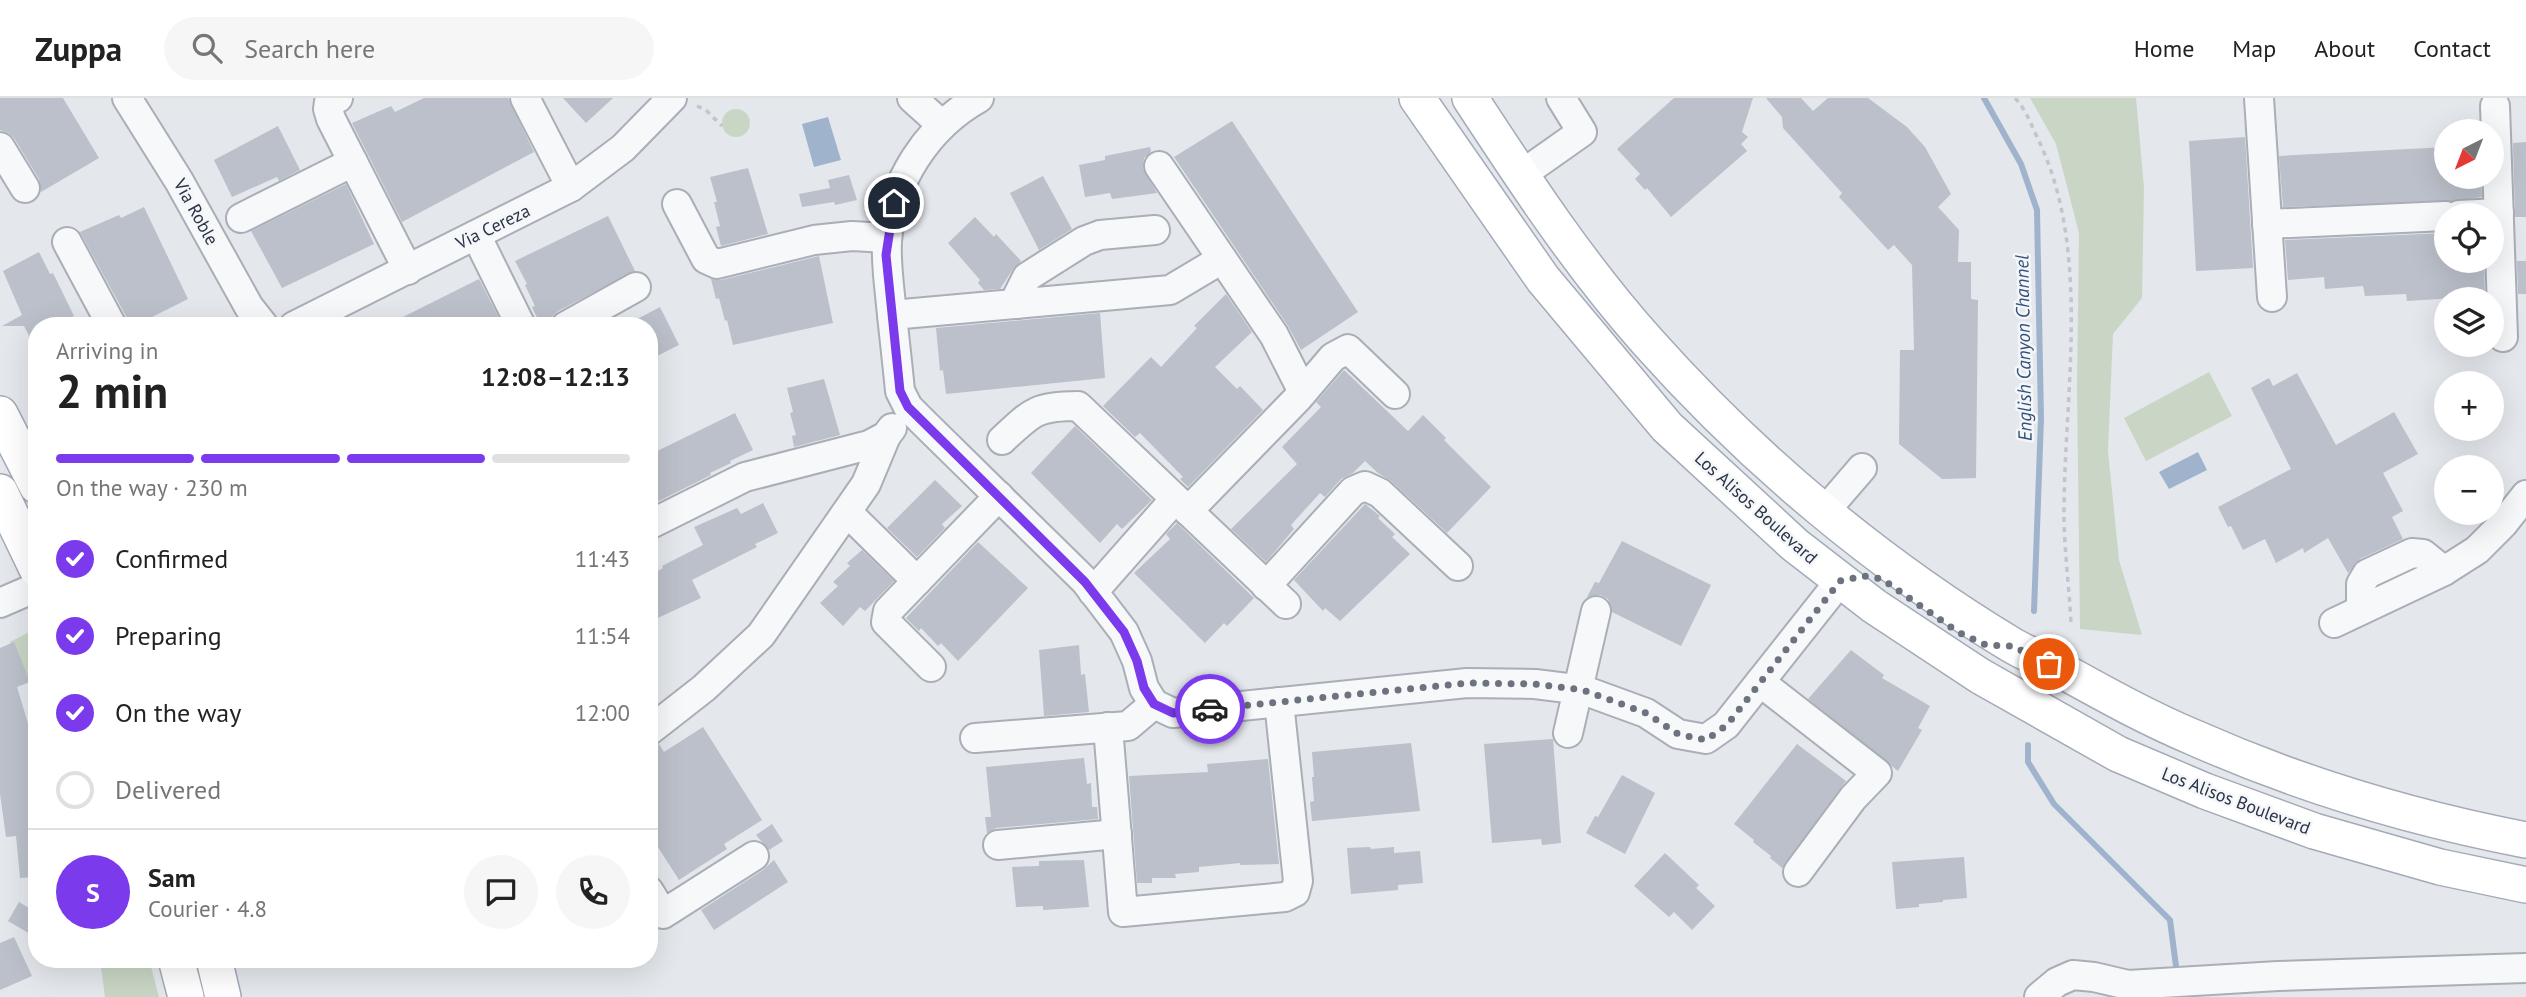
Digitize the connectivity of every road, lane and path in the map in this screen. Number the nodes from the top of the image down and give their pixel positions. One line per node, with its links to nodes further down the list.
1 (127, 98): 37 (street, Via Roble)
2 (338, 98): 16 (street)
3 (524, 98): 19 (street)
4 (912, 98): 13 (street)
5 (979, 98): 13 (street)
6 (1417, 98): 59 (main road, Los Alisos Boulevard)
7 (1470, 98): 18 (main road)
8 (1561, 98): 18 (street)
9 (2015, 98): 64 (path)
10 (2259, 98): 25 (street)
11 (685, 102): 14 (path); 19 (street, Via Cereza)
12 (2495, 106): 21 (street)
13 (943, 125): 28 (street)
14 (722, 126)
15 (0, 147): 20 (street)
16 (353, 162): 24 (street); 31 (street)
17 (1159, 166): 30 (street)
18 (1521, 175): 52 (main road)
19 (572, 187): 27 (street, Via Cereza)
20 (25, 188)
21 (2499, 203)
22 (677, 204): 28 (street)
23 (2434, 217): 25 (street)
24 (241, 218)
25 (2267, 224): 33 (street)
26 (1155, 230): 34 (street)
27 (476, 234): 31 (street, Via Cereza); 39 (street)
28 (887, 238): 35 (street)
29 (67, 242): 36 (street)
30 (1222, 259): 34 (street); 41 (street)
31 (408, 270): 38 (street, Via Cereza)
32 (636, 287): 40 (street)
33 (2272, 297)
34 (1017, 304): 35 (street)
35 (892, 316): 43 (street)
36 (107, 317)
37 (257, 317)
38 (319, 317)
39 (517, 317)
40 (582, 317)
41 (1303, 392): 42 (street); 53 (street)
42 (1395, 394)
43 (908, 407): 45 (street); 51 (street)
44 (0, 414): 47 (main road)
45 (886, 436): 54 (street); 55 (street)
46 (1002, 440): 53 (street)
47 (28, 468)
48 (1862, 468): 52 (street)
49 (0, 492): 56 (main road)
50 (2526, 495): 65 (street)
51 (999, 496): 58 (street); 61 (street)
52 (1815, 503): 59 (main road); 66 (main road)
53 (1182, 505): 57 (street); 61 (street)
54 (848, 513): 58 (street); 72 (street)
55 (658, 520)
56 (28, 550)
57 (1458, 566)
58 (917, 581): 67 (street)
59 (1840, 581): 66 (main road); 68 (street); 81 (main road, Los Alisos Boulevard)
60 (28, 591): 62 (street)
61 (1093, 592): 71 (street)
62 (0, 603)
63 (1596, 611): 69 (street)
64 (2071, 622)
65 (2334, 623)
66 (2012, 646): 77 (main road)
67 (931, 667)
68 (1760, 682): 69 (street); 80 (street)
69 (1578, 690): 70 (street); 74 (street)
70 (1279, 702): 71 (street); 76 (street)
71 (1154, 704): 73 (street)
72 (658, 724)
73 (1108, 727): 75 (street); 76 (street)
74 (1568, 733)
75 (975, 738)
76 (1117, 834): 78 (street)
77 (2526, 840)
78 (998, 845)
79 (754, 856): 82 (street)
80 (1798, 872)
81 (2526, 885)
82 (658, 906)
83 (178, 968): 87 (main road)
84 (216, 968): 88 (main road)
85 (2526, 968): 86 (street)
86 (2278, 986): 89 (street)
87 (186, 997)
88 (223, 997)
89 (2039, 997)

